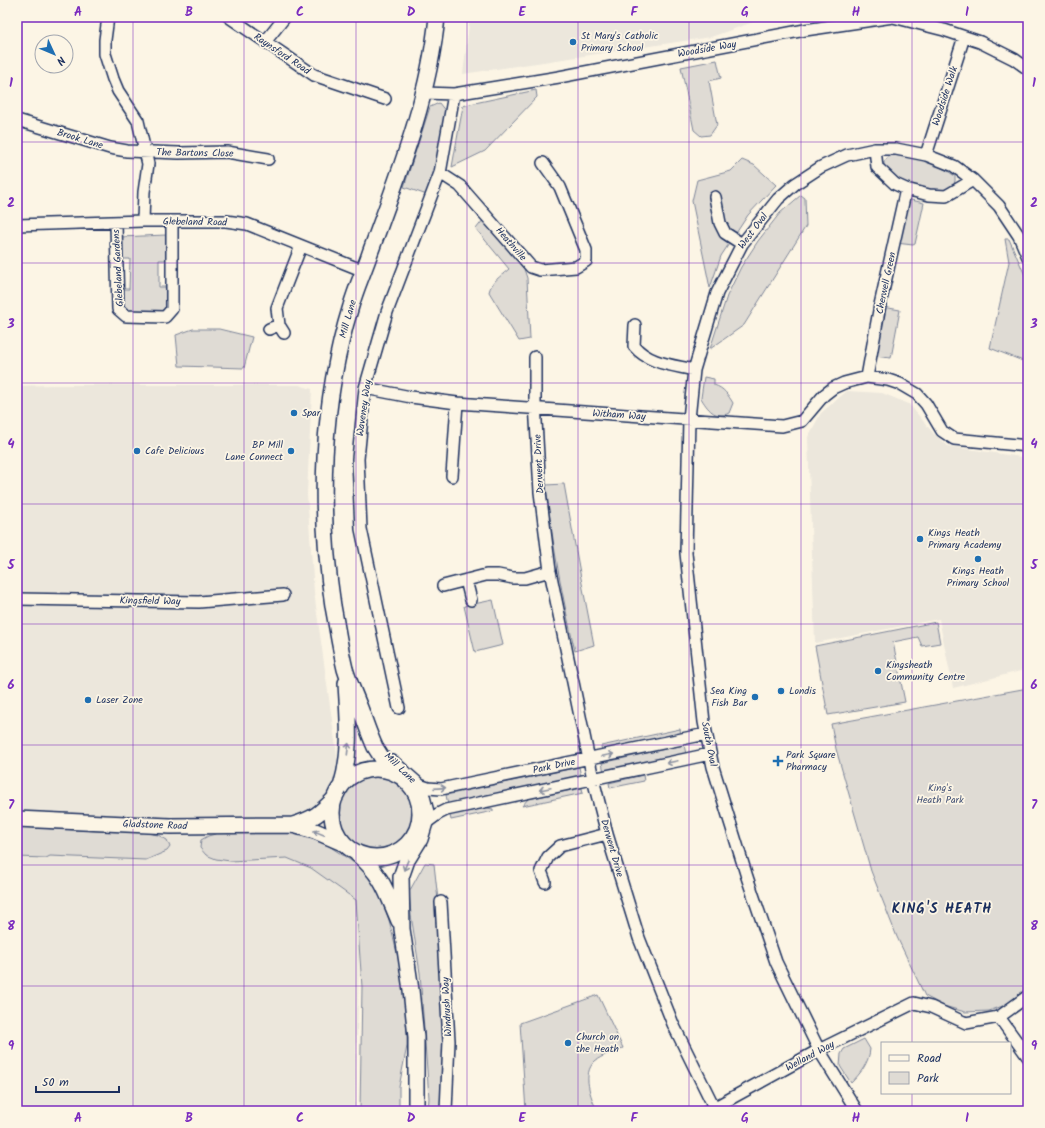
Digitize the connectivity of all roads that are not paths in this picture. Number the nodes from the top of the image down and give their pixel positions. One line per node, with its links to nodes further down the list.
1 (108, 17): 14 (street)
2 (229, 17): 7 (street, Raynsford Road)
3 (285, 17): 7 (street)
4 (437, 17): 9 (street, Mill Lane)
5 (893, 17): 6 (street, Woodside Way); 10 (street, Woodside Way)
6 (964, 38): 8 (street, Woodside Way); 15 (street, Woodside Walk)
7 (265, 42): 11 (street, Raynsford Road)
8 (1028, 69)
9 (424, 93): 10 (street, Woodside Way); 29 (street, Mill Lane)
10 (454, 94): 18 (street, Waveney Way)
11 (384, 99)
12 (17, 120): 14 (street, Brook Lane)
13 (875, 149): 15 (street, West Oval); 20 (street); 26 (street, West Oval)
14 (145, 151): 16 (street, The Bartons Close); 22 (street)
15 (926, 155): 19 (street, West Oval)
16 (268, 159)
17 (543, 163): 18 (street, Heathville)
18 (440, 173): 35 (street, Waveney Way)
19 (973, 180): 20 (street); 28 (street, West Oval)
20 (906, 189): 34 (street, Cherwell Green)
21 (716, 197): 26 (street)
22 (143, 221): 23 (street, Glebeland Road); 24 (street, Glebeland Road)
23 (172, 222): 24 (street, Glebeland Gardens); 27 (street, Glebeland Road)
24 (116, 223): 25 (street, Glebeland Road)
25 (17, 225)
26 (742, 244): 33 (street, West Oval)
27 (301, 246): 29 (street, Glebeland Road); 31 (street)
28 (1028, 257)
29 (364, 271): 47 (street, Mill Lane)
30 (634, 325): 33 (street)
31 (277, 329)
32 (535, 357): 37 (street, Derwent Drive)
33 (694, 370): 38 (street, West Oval)
34 (867, 377): 38 (street, Witham Way); 39 (street)
35 (365, 388): 36 (street, Witham Way); 49 (street, Waveney Way)
36 (457, 403): 37 (street, Witham Way); 40 (street)
37 (536, 409): 38 (street, Witham Way); 41 (street, Derwent Drive)
38 (689, 419): 50 (street, South Oval)
39 (1028, 446)
40 (452, 476)
41 (550, 571): 42 (street); 52 (street, Derwent Drive)
42 (466, 580): 43 (street); 46 (street)
43 (443, 586)
44 (283, 595): 45 (street, Kingsfield Way)
45 (17, 599)
46 (471, 600)
47 (337, 632): 48 (street, Mill Lane); 55 (street, Mill Lane)
48 (346, 670): 53 (street, Mill Lane); 56 (street, Mill Lane, one-way to 48)
49 (399, 708)
50 (706, 734): 51 (street, South Oval); 52 (street, Park Drive, one-way to 50)
51 (710, 754): 54 (street, Park Drive, one-way to 54); 67 (street, South Oval)
52 (589, 759): 54 (street, Derwent Drive); 55 (street, Park Drive, one-way to 52)
53 (400, 776): 55 (street, Park Drive); 56 (street); 59 (street)
54 (593, 779): 59 (street, Park Drive, one-way to 59); 60 (street, Derwent Drive)
55 (417, 785): 59 (street, Mill Lane)
56 (338, 793): 58 (street, Gladstone Road); 61 (street)
57 (17, 819): 58 (street, Gladstone Road)
58 (293, 825): 61 (street, Gladstone Road, one-way to 58)
59 (421, 828): 61 (street); 64 (street, Mill Lane, one-way to 64)
60 (607, 834): 62 (street); 69 (street, Derwent Drive)
61 (349, 848): 64 (street, Mill Lane)
62 (545, 882)
63 (441, 902): 71 (street, Windrush Way)
64 (402, 929): 70 (street, Mill Lane)
65 (1028, 996): 66 (street)
66 (999, 1017): 67 (street, Welland Way); 68 (street)
67 (820, 1050): 69 (street, Welland Way); 72 (street, South Oval)
68 (1028, 1058)
69 (712, 1110)
70 (416, 1111)
71 (446, 1111)
72 (857, 1111)

